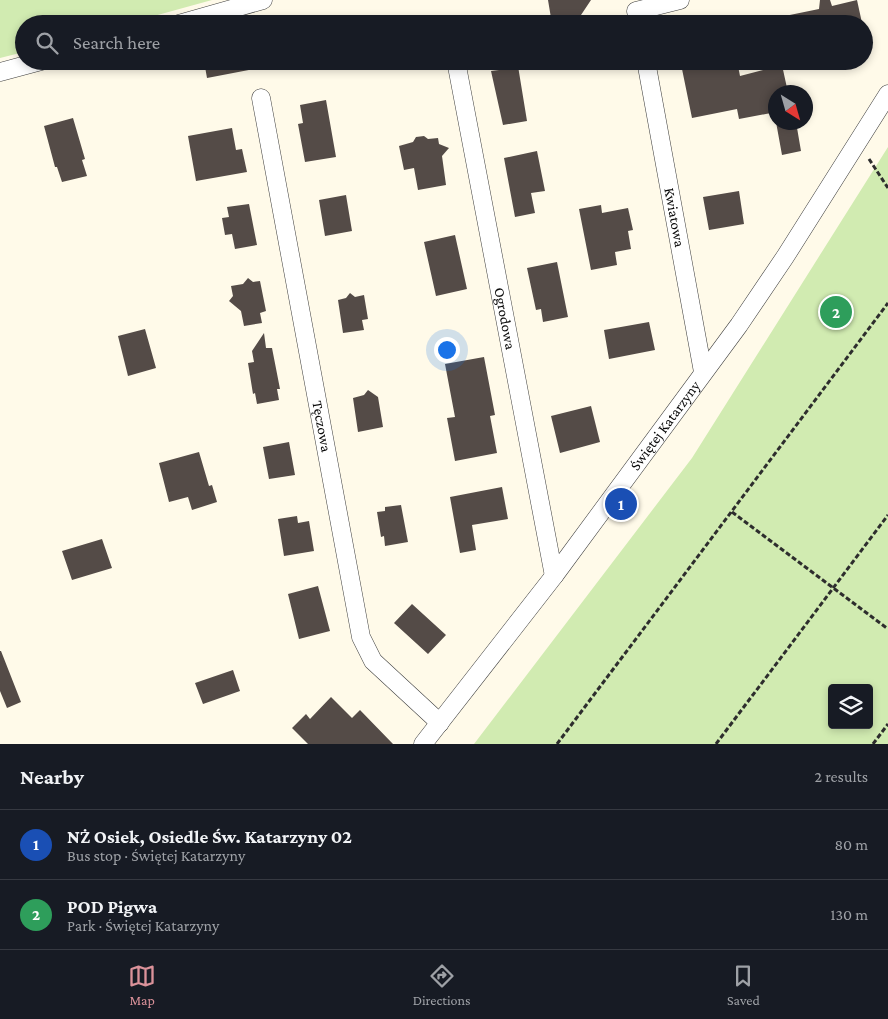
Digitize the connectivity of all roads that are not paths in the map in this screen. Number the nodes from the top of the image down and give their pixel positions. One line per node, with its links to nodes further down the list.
1 (263, 0): 3 (street)
2 (680, 0): 4 (street)
3 (210, 15)
4 (637, 15)
5 (15, 68): 8 (street)
6 (458, 70): 12 (street, Ogrodowa)
7 (648, 70): 11 (street, Kwiatowa)
8 (0, 72)
9 (888, 94): 11 (street, Świętej Katarzyny)
10 (261, 98): 13 (street, Tęczowa)
11 (703, 372): 12 (street, Świętej Katarzyny)
12 (554, 576): 13 (street, Świętej Katarzyny)
13 (440, 724): 14 (street, Świętej Katarzyny)
14 (423, 744)

